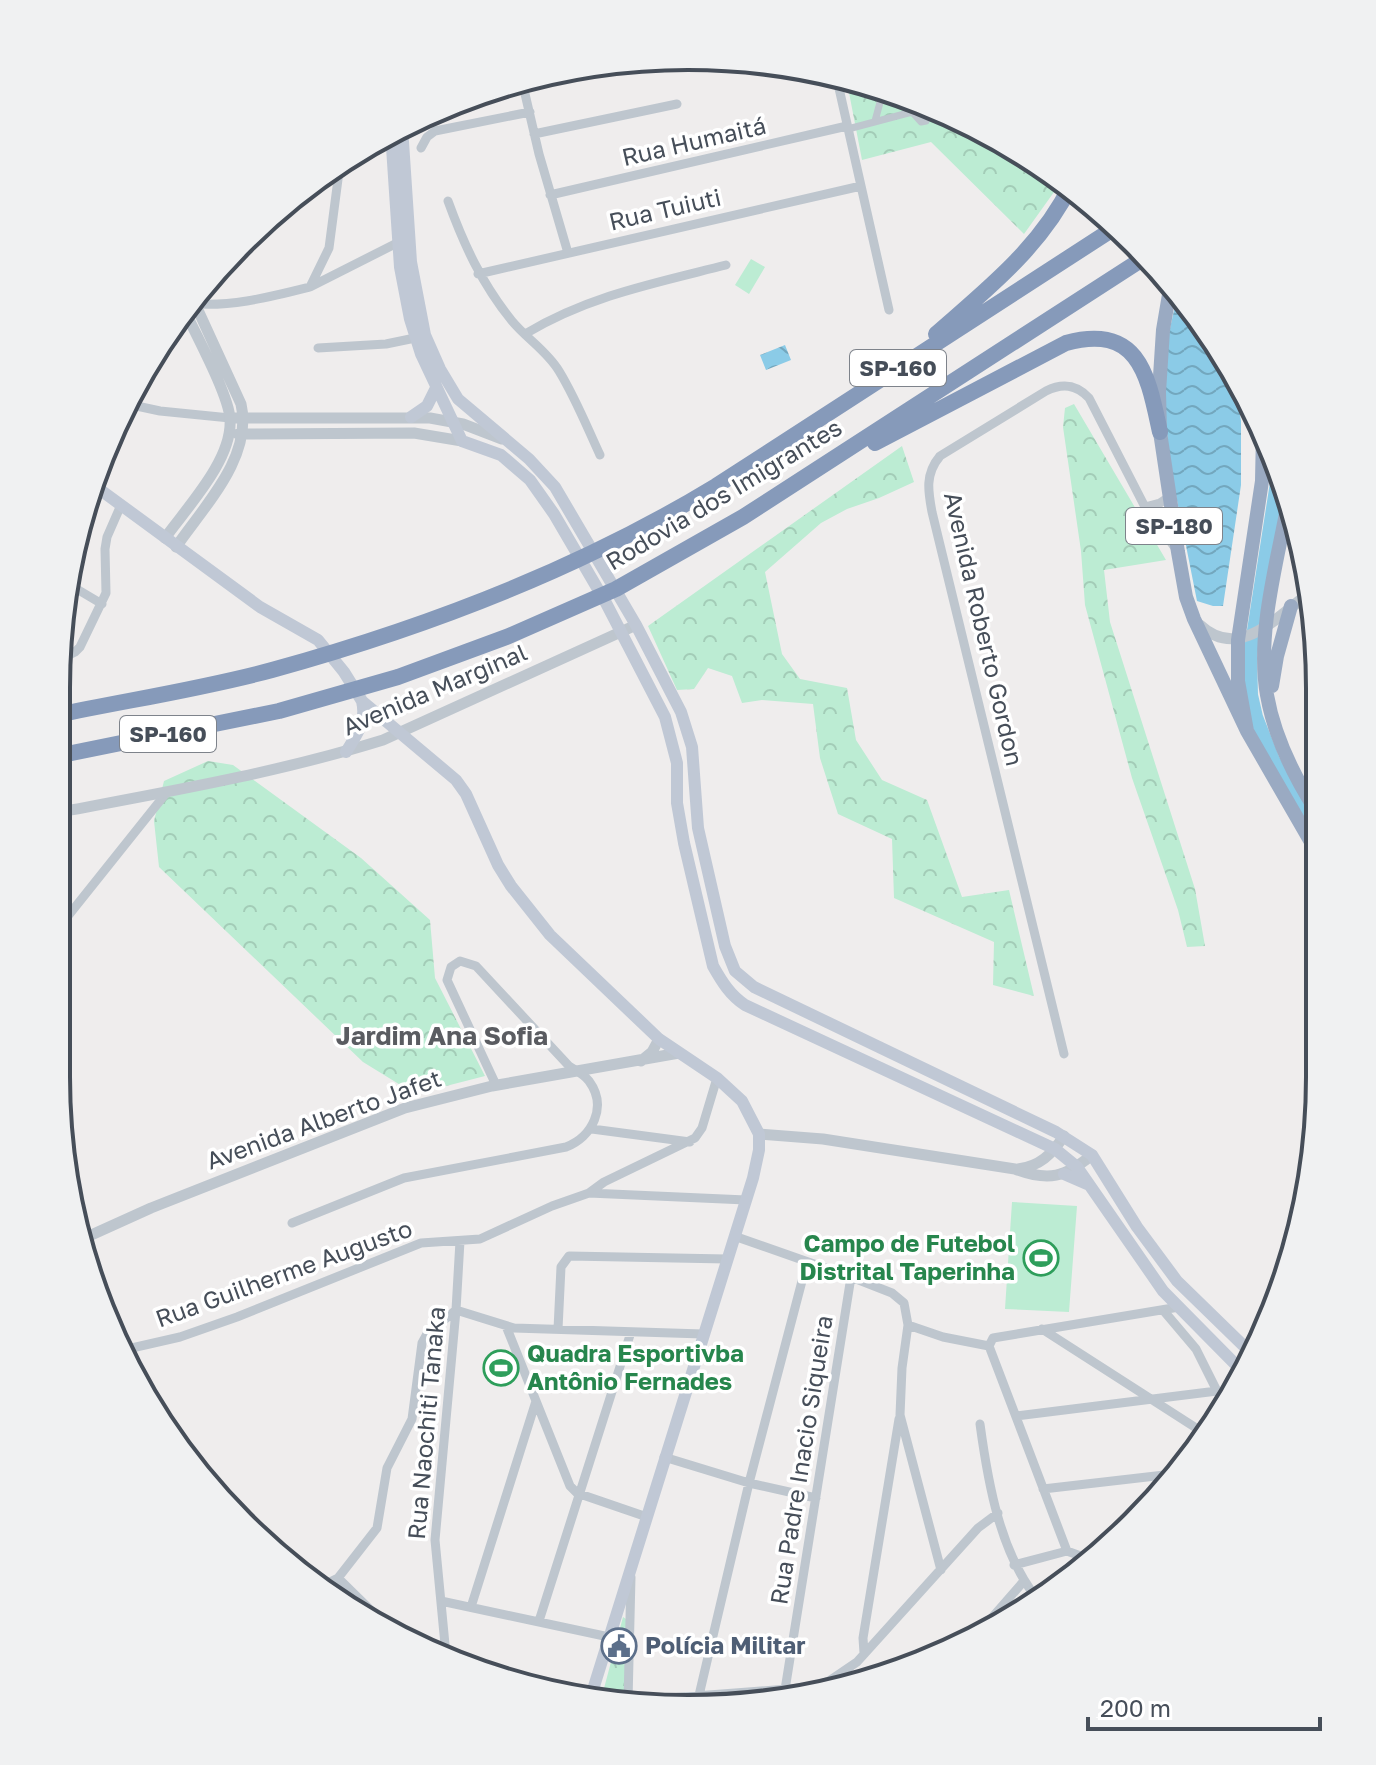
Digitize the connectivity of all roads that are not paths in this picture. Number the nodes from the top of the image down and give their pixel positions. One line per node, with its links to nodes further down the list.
1 (839, 89): 9 (street)
2 (525, 92): 5 (street)
3 (880, 101): 8 (street)
4 (677, 104): 10 (street)
5 (530, 112): 10 (street); 13 (street)
6 (912, 112): 7 (street); 8 (street)
7 (926, 118)
8 (875, 121): 9 (street)
9 (848, 128): 15 (street); 16 (street, Rua Humaitá)
10 (534, 134): 16 (street)
11 (403, 141): 45 (main road)
12 (392, 146): 20 (main road)
13 (421, 148)
14 (338, 179): 25 (street)
15 (861, 186): 21 (street, Rua Tuiuti); 28 (street)
16 (550, 195): 21 (street)
17 (1064, 198): 34 (highway)
18 (448, 201): 24 (street)
19 (1106, 233): 34 (highway, Rodovia dos Imigrantes / SP-160)
20 (399, 242): 25 (street); 32 (main road)
21 (568, 253): 24 (street, Rua Tuiuti)
22 (1136, 263): 48 (highway, Rodovia dos Imigrantes / SP-160)
23 (726, 265): 31 (street)
24 (478, 274): 31 (street)
25 (310, 287): 27 (street)
26 (1168, 300): 41 (highway, SP-180)
27 (205, 303)
28 (889, 310)
29 (196, 315): 39 (street)
30 (195, 316): 38 (street)
31 (525, 334): 46 (street)
32 (415, 338): 33 (street); 35 (main road)
33 (318, 348)
34 (893, 371): 69 (highway, Rodovia dos Imigrantes / SP-160)
35 (436, 388): 37 (main road); 40 (main road)
36 (139, 406): 38 (street)
37 (411, 417): 39 (street); 40 (street)
38 (230, 418): 39 (street); 42 (street)
39 (244, 418): 43 (street)
40 (454, 421): 44 (main road); 45 (street)
41 (1160, 432): 48 (highway); 50 (highway, SP-180)
42 (230, 434): 43 (street); 54 (street)
43 (243, 434): 44 (street); 55 (street)
44 (462, 441): 64 (main road)
45 (508, 442): 62 (main road)
46 (600, 455)
47 (1262, 461): 65 (highway)
48 (788, 488): 74 (highway, Rodovia dos Imigrantes / SP-160)
49 (102, 491): 51 (main road)
50 (1169, 497): 52 (street); 56 (highway, SP-180)
51 (121, 505): 54 (main road); 59 (street)
52 (1145, 507): 56 (street, Avenida Roberto Gordon); 87 (street, Avenida Roberto Gordon)
53 (1284, 525): 63 (highway)
54 (165, 538): 55 (main road)
55 (176, 547): 67 (main road)
56 (1178, 552): 61 (highway, SP-180)
57 (78, 590): 59 (street)
58 (1300, 600): 60 (street)
59 (102, 604): 66 (street)
60 (1291, 606): 63 (street); 68 (highway)
61 (1194, 619): 65 (street); 71 (highway)
62 (636, 625): 64 (street, Avenida Marginal); 75 (main road)
63 (1265, 626): 65 (street); 68 (highway)
64 (622, 633): 70 (main road); 72 (street, Avenida Marginal)
65 (1240, 639): 71 (highway)
66 (71, 650)
67 (362, 701): 72 (main road); 73 (main road)
68 (1270, 710): 78 (highway)
69 (70, 712)
70 (665, 717): 75 (main road); 76 (main road)
71 (1247, 731): 81 (highway)
72 (398, 732): 73 (street, Avenida Marginal); 85 (main road)
73 (346, 752): 77 (street, Avenida Marginal)
74 (70, 753)
75 (693, 761): 80 (main road)
76 (677, 779): 80 (main road); 83 (main road)
77 (167, 792): 79 (street, Avenida Marginal); 82 (street)
78 (1306, 792)
79 (70, 810)
80 (698, 828): 84 (main road)
81 (1306, 833)
82 (70, 913)
83 (793, 1029): 84 (main road); 96 (main road)
84 (851, 1035): 94 (main road)
85 (659, 1039): 86 (main road); 88 (street)
86 (679, 1053): 88 (street, Avenida Alberto Jafet); 90 (main road)
87 (1064, 1054)
88 (641, 1061): 89 (street, Avenida Alberto Jafet)
89 (578, 1072): 91 (street, Avenida Alberto Jafet); 91 (street); 92 (street)
90 (717, 1078): 93 (main road); 95 (street)
91 (496, 1085): 107 (street, Avenida Alberto Jafet)
92 (592, 1129): 95 (street); 106 (street)
93 (759, 1134): 99 (street); 105 (main road)
94 (1064, 1136): 96 (street); 97 (main road)
95 (690, 1142): 100 (street)
96 (1050, 1154): 98 (main road); 99 (street); 101 (street)
97 (1092, 1155): 98 (street); 123 (main road)
98 (1077, 1167): 101 (street); 102 (main road)
99 (1015, 1169): 101 (street)
100 (625, 1171): 103 (street); 104 (street)
101 (1060, 1175): 102 (main road)
102 (1089, 1186): 113 (main road)
103 (624, 1192): 104 (street); 105 (street)
104 (589, 1193): 109 (street, Rua Guilherme Augusto)
105 (746, 1200): 108 (main road)
106 (292, 1223)
107 (91, 1235)
108 (734, 1236): 110 (main road); 111 (street)
109 (460, 1241): 114 (street, Rua Naochiti Tanaka); 124 (street, Rua Guilherme Augusto)
110 (727, 1259): 118 (street); 121 (main road)
111 (807, 1262): 112 (street); 135 (street)
112 (851, 1277): 116 (street); 138 (street, Rua Padre Inacio Siqueira)
113 (1179, 1307): 115 (street); 125 (main road)
114 (456, 1310): 117 (street); 146 (street); 151 (street, Rua Naochiti Tanaka)
115 (1163, 1310): 119 (street); 126 (street)
116 (908, 1325): 122 (street); 129 (street)
117 (506, 1326): 118 (street); 128 (street)
118 (558, 1329): 120 (street)
119 (1042, 1329): 122 (street); 127 (street)
120 (631, 1332): 121 (street); 137 (street)
121 (703, 1334): 133 (main road)
122 (989, 1346): 130 (street)
123 (1244, 1346)
124 (133, 1348)
125 (1235, 1364)
126 (1217, 1391): 127 (street)
127 (1148, 1400): 130 (street); 132 (street)
128 (536, 1401): 137 (street); 153 (street)
129 (900, 1415): 145 (street); 159 (street)
130 (1016, 1416): 136 (street)
131 (980, 1424): 139 (street)
132 (1196, 1428)
133 (664, 1457): 135 (street); 140 (main road)
134 (1160, 1476): 136 (street)
135 (749, 1483): 138 (street); 164 (street)
136 (1043, 1489): 141 (street)
137 (577, 1493): 140 (street); 156 (street)
138 (816, 1498): 161 (street, Rua Padre Inacio Siqueira)
139 (998, 1513): 143 (street); 145 (street)
140 (647, 1517): 144 (main road)
141 (1067, 1551): 142 (street); 143 (street)
142 (1079, 1555)
143 (1014, 1565): 148 (street)
144 (631, 1568): 152 (main road); 155 (street)
145 (941, 1570): 159 (street)
146 (338, 1578): 147 (street); 150 (street)
147 (332, 1581)
148 (1023, 1582): 149 (street); 154 (street)
149 (1031, 1591)
150 (354, 1597)
151 (441, 1601): 153 (street); 158 (street, Rua Naochiti Tanaka)
152 (620, 1604): 155 (street); 157 (main road)
153 (471, 1607): 156 (street)
154 (997, 1612)
155 (631, 1616): 163 (street)
156 (539, 1621): 157 (street)
157 (609, 1637): 162 (main road)
158 (445, 1645)
159 (864, 1653): 160 (street)
160 (835, 1677)
161 (786, 1687)
162 (594, 1688)
163 (629, 1692)
164 (697, 1695)

